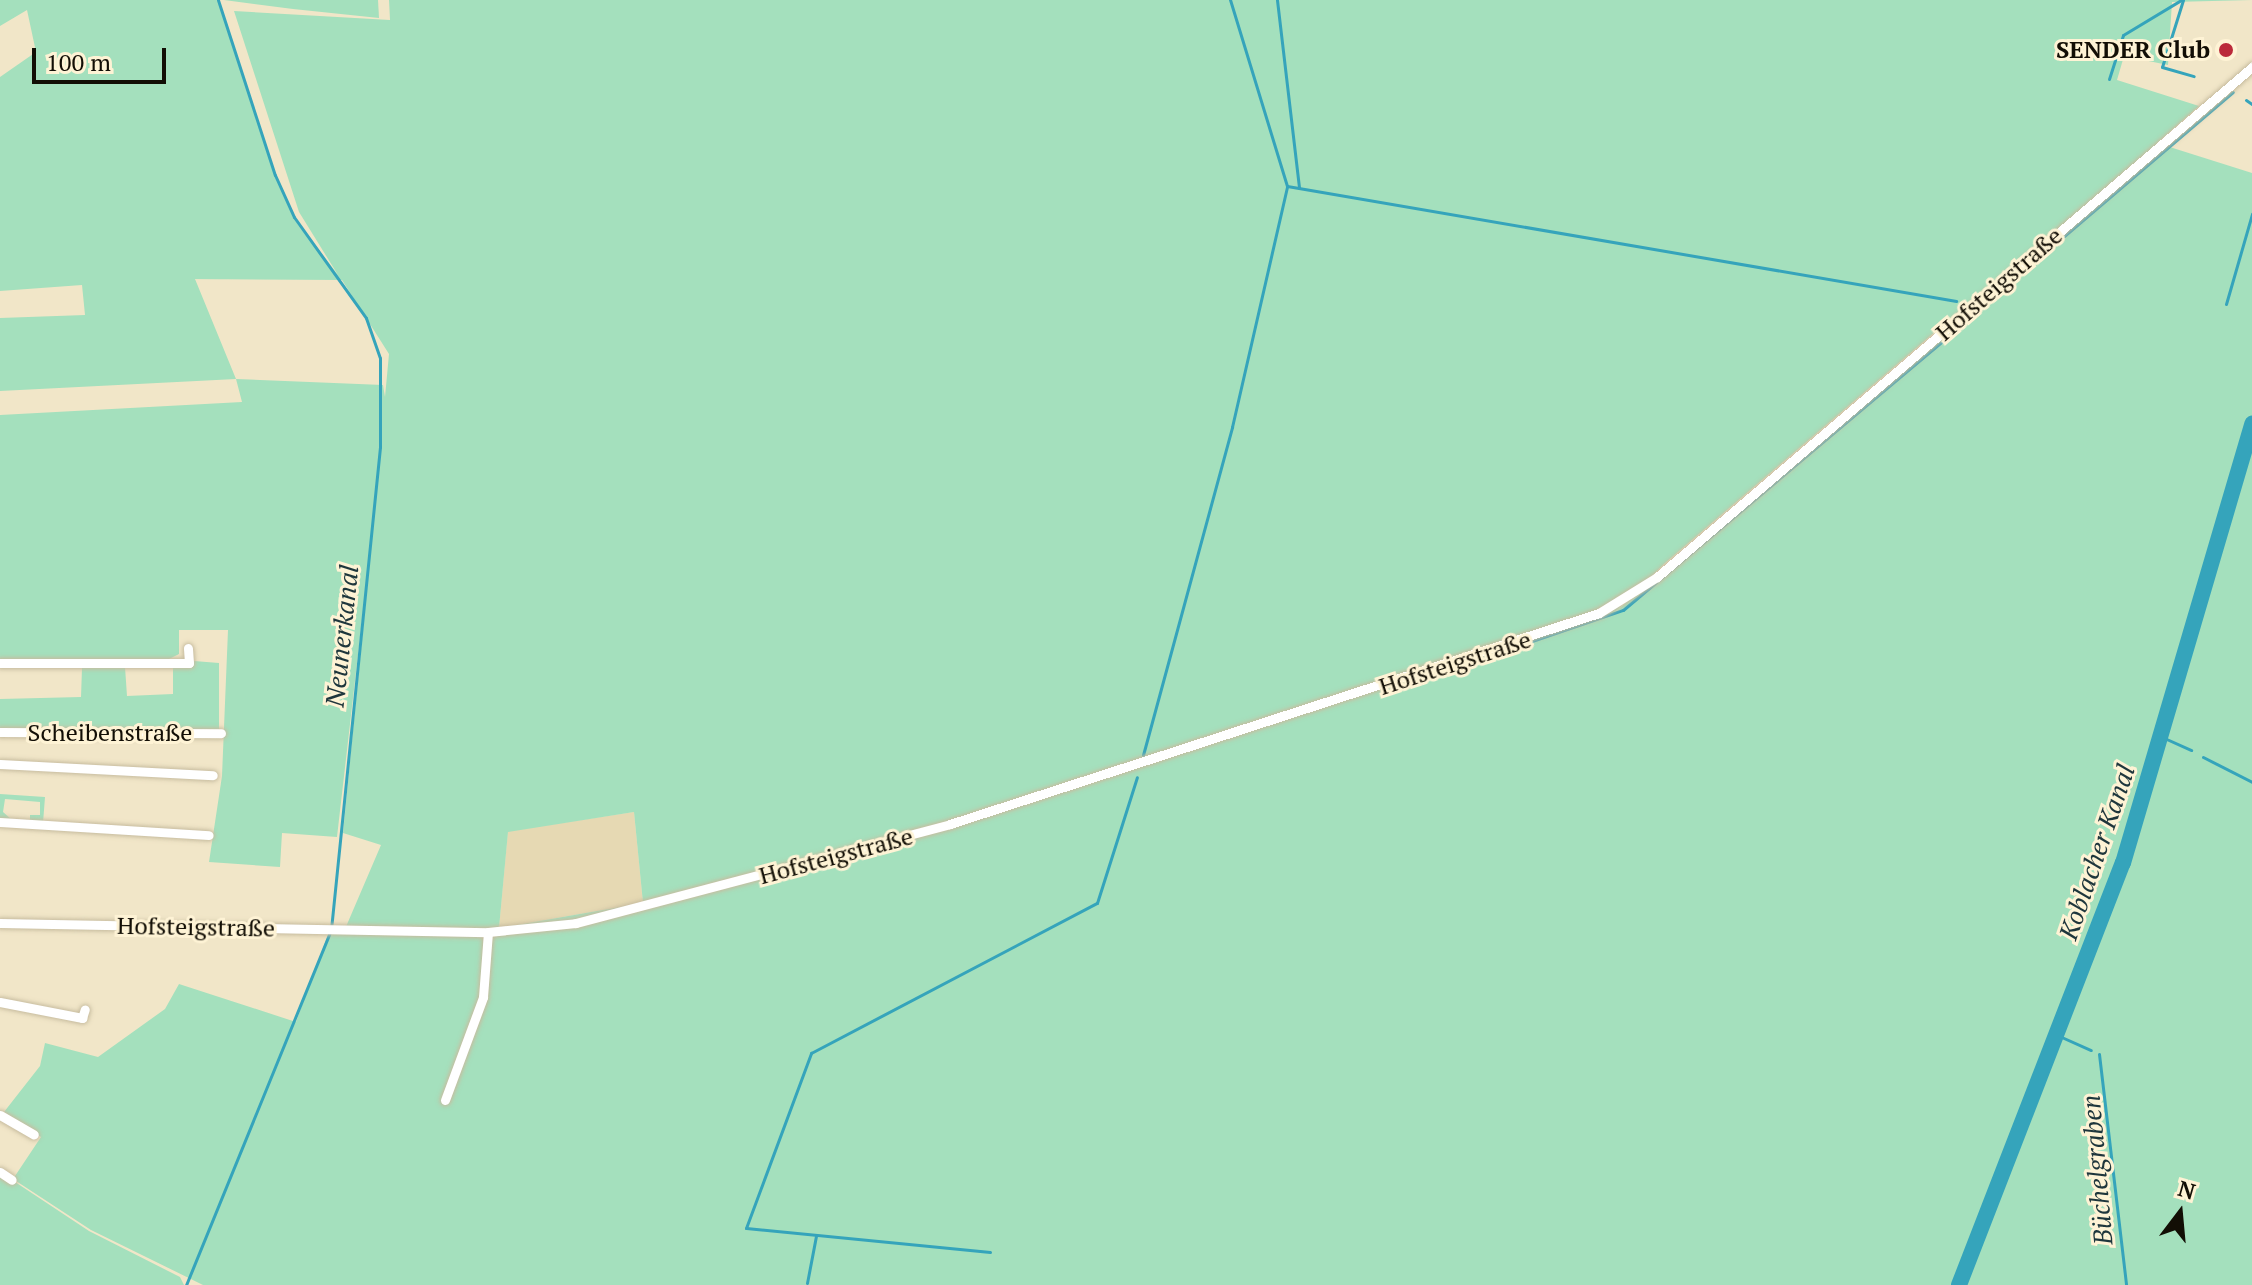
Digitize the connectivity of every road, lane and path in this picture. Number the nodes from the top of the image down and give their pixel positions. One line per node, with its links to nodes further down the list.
1 (2252, 67): 11 (street, Hofsteigstraße)
2 (188, 648): 3 (street)
3 (0, 663)
4 (0, 732): 5 (street, Scheibenstraße)
5 (221, 733)
6 (0, 764): 7 (street, Scheibenstraße)
7 (213, 775)
8 (0, 822): 9 (street)
9 (209, 835)
10 (0, 923): 11 (street, Hofsteigstraße)
11 (488, 932): 14 (street)
12 (0, 1002): 13 (street)
13 (85, 1009)
14 (445, 1100)
15 (0, 1115): 16 (street)
16 (34, 1135)
17 (0, 1172): 18 (street)
18 (12, 1180)

